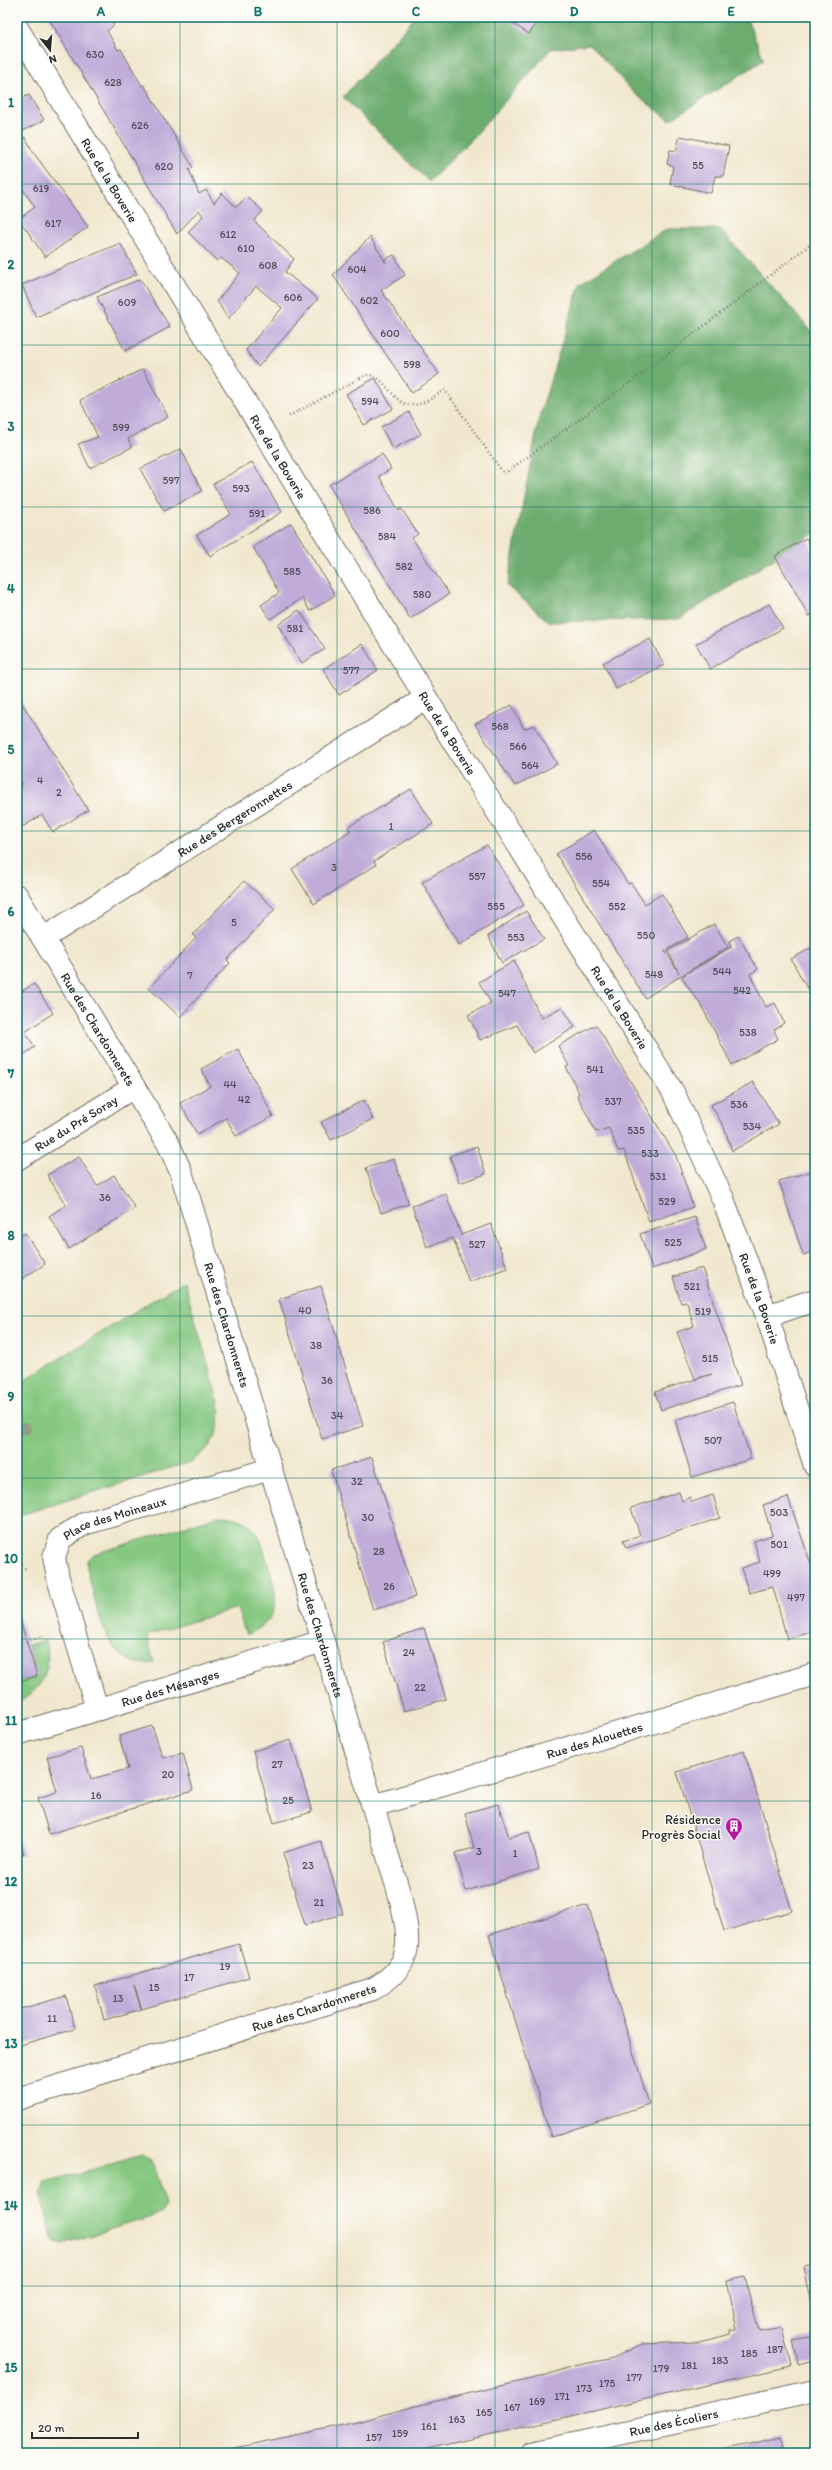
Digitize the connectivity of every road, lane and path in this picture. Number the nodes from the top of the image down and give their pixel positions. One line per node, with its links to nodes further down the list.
1 (17, 28): 4 (street, Rue de la Boverie)
2 (815, 242): 3 (path)
3 (283, 419)
4 (426, 698): 6 (street, Rue des Bergeronnettes); 10 (street, Rue de la Boverie)
5 (17, 896): 6 (street, Rue des Chardonnerets)
6 (44, 938): 7 (street, Rue des Chardonnerets)
7 (134, 1087): 8 (street, Rue du Pré Soray); 12 (street, Rue des Chardonnerets)
8 (17, 1159)
9 (815, 1300): 10 (street)
10 (767, 1316): 11 (street, Rue de la Boverie)
11 (815, 1466)
12 (270, 1469): 15 (street, Rue des Chardonnerets); 17 (street, Place des Moineaux)
13 (45, 1635): 14 (path)
14 (27, 1641)
15 (323, 1641): 17 (street, Rue des Mésanges); 19 (street, Rue des Chardonnerets)
16 (815, 1674): 19 (street, Rue des Alouettes)
17 (97, 1709): 18 (street, Rue des Mésanges)
18 (17, 1734)
19 (373, 1806): 20 (street, Rue des Chardonnerets)
20 (17, 2099)
21 (815, 2391): 22 (street, Rue des Écoliers)
22 (532, 2453)

